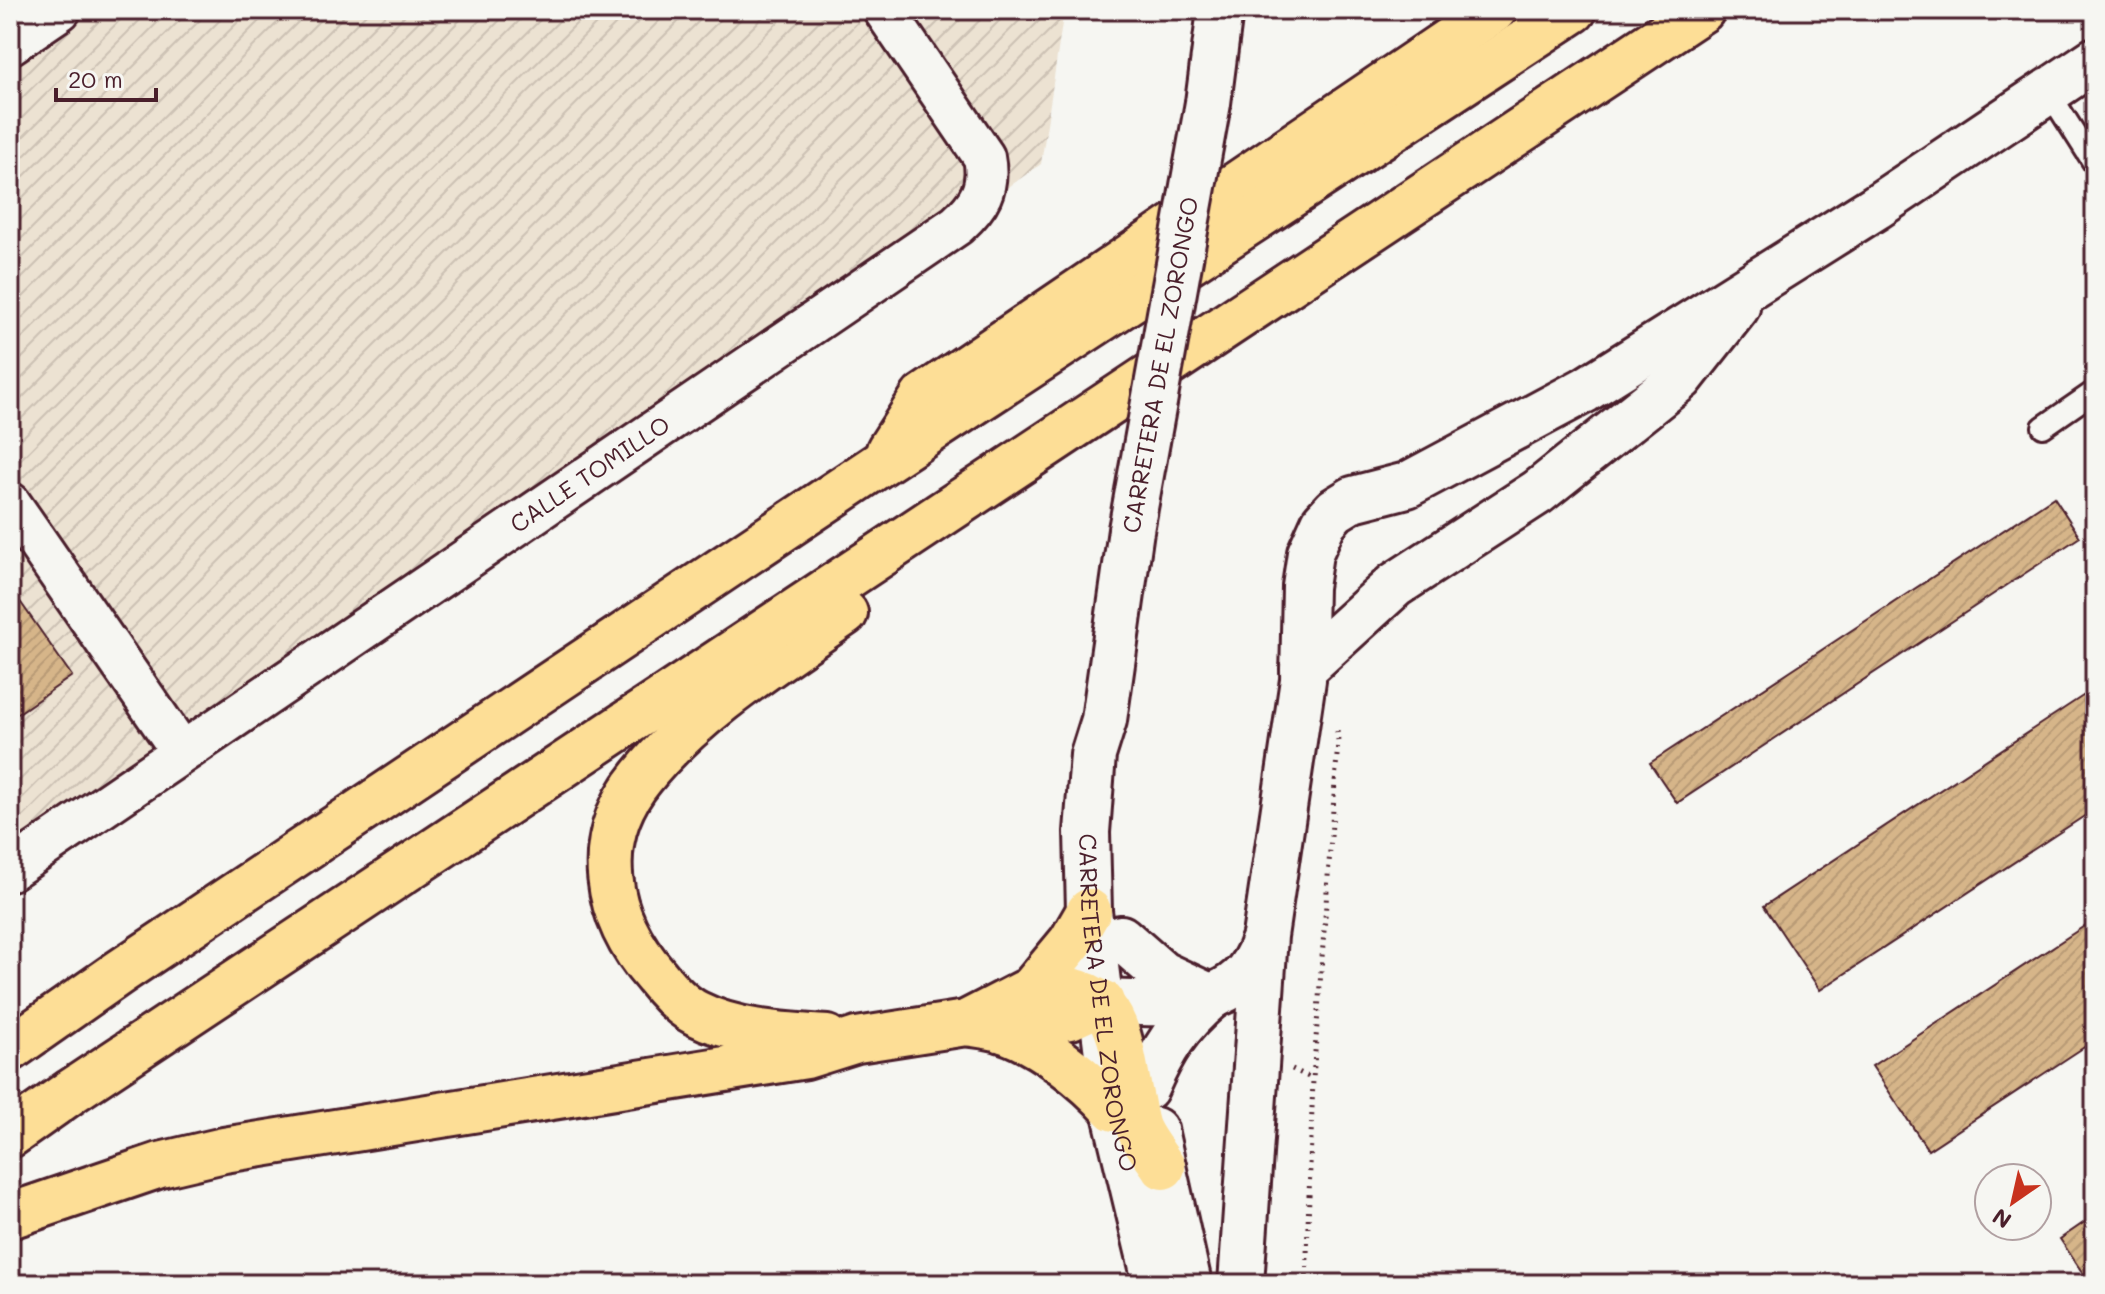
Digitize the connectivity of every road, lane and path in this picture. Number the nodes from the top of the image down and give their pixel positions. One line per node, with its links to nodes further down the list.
1 (60, 10): 7 (street)
2 (884, 10): 18 (street, CALLE TOMILLO)
3 (1220, 10): 20 (street, CARRETERA DE EL ZORONGO, bridge)
4 (1494, 10): 14 (highway)
5 (1574, 10): 14 (highway)
6 (1702, 10): 16 (highway)
7 (10, 44)
8 (2095, 60): 9 (street)
9 (2048, 91): 10 (lane); 11 (street)
10 (2095, 165)
11 (1756, 283): 17 (street); 17 (street)
12 (2095, 391): 13 (lane)
13 (2043, 427)
14 (880, 464): 27 (highway)
15 (10, 503): 18 (street)
16 (952, 507): 26 (highway); 29 (highway)
17 (1303, 675): 21 (street); 35 (path)
18 (182, 752): 19 (street, CALLE TOMILLO)
19 (10, 870)
20 (1105, 925): 22 (highway); 23 (street); 24 (street, CARRETERA DE EL ZORONGO)
21 (1265, 936): 23 (street); 34 (street)
22 (1032, 989): 24 (highway); 25 (highway)
23 (1211, 997): 24 (street); 28 (street)
24 (1116, 1002): 25 (highway); 28 (street, CARRETERA DE EL ZORONGO); 30 (highway)
25 (985, 1026): 26 (highway); 28 (highway)
26 (857, 1040): 31 (highway)
27 (10, 1049)
28 (1130, 1098): 30 (street, CARRETERA DE EL ZORONGO); 32 (street, CARRETERA DE EL ZORONGO)
29 (10, 1135)
30 (1163, 1167): 33 (street, CARRETERA DE EL ZORONGO)
31 (10, 1216)
32 (1156, 1284)
33 (1189, 1284)
34 (1241, 1284)
35 (1306, 1284)

